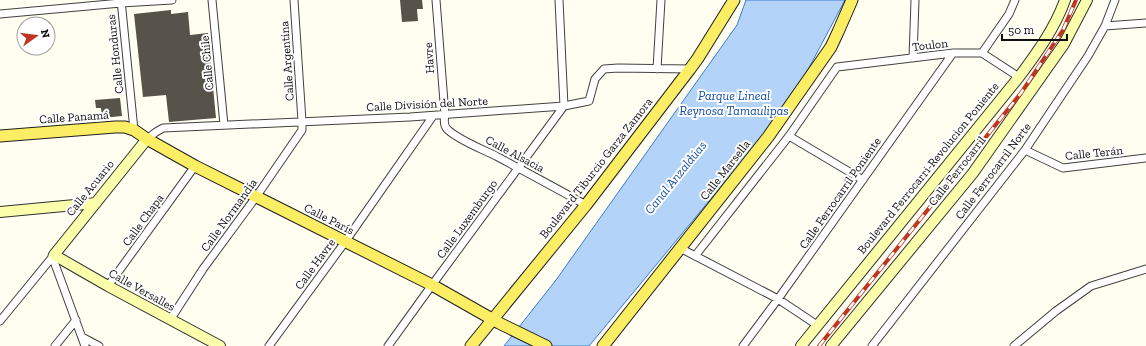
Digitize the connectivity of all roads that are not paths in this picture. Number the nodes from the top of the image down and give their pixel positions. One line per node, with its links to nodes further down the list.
1 (172, 0): 14 (street)
2 (212, 0): 28 (street, Calle Chile)
3 (294, 0): 27 (street, Calle Argentina)
4 (436, 0): 25 (street, Havre)
5 (560, 0): 24 (street)
6 (661, 0): 21 (street)
7 (734, 0): 22 (main road, Boulevard Tiburcio Garza Zamora)
8 (852, 0): 43 (main road, Calle Marsella)
9 (914, 0): 20 (street)
10 (1015, 0): 19 (street)
11 (1065, 0): 23 (street, Boulevard Ferrocarri-Revolucion Poniente)
12 (1087, 0): 67 (street, Calle Ferrocarril)
13 (1116, 0): 17 (street, Calle Ferrocarril Norte)
14 (121, 2): 15 (street); 29 (street, Calle Honduras)
15 (0, 14)
16 (1146, 23): 17 (street)
17 (1105, 26): 33 (street, Calle Ferrocarril Norte)
18 (953, 53): 19 (street, Toulon); 20 (street, Toulon); 37 (street, Calle Ferrocarril Poniente)
19 (982, 53): 23 (street)
20 (912, 58): 31 (street, Toulon)
21 (657, 69): 22 (street, Calle División del Norte); 24 (street, Calle División del Norte)
22 (690, 69): 40 (main road, Boulevard Tiburcio Garza Zamora)
23 (1019, 77): 54 (street, Boulevard Ferrocarri-Revolucion Poniente)
24 (564, 106): 25 (street, Calle División del Norte); 36 (street, Calle Luxemburgo)
25 (444, 115): 26 (street, Calle División del Norte); 36 (street, Calle Alsacia)
26 (433, 116): 27 (street, Calle División del Norte); 42 (street, Calle Havre)
27 (302, 121): 28 (street, Calle División del Norte); 38 (street, Calle Normandía)
28 (224, 125): 32 (street, Calle División del Norte)
29 (134, 130): 30 (main road, Calle Panamá); 32 (main road, Calle Panamá)
30 (0, 136)
31 (789, 136): 37 (street); 45 (street)
32 (147, 139): 35 (main road, Calle París); 39 (street, Calle Acuario)
33 (1025, 150): 34 (street, Calle Terán); 68 (street, Calle Ferrocarril Norte)
34 (1146, 158)
35 (195, 166): 38 (main road, Calle París); 48 (street, Calle Chapa)
36 (518, 168): 40 (street, Calle Alsacia); 47 (street, Calle Luxemburgo)
37 (863, 180): 49 (street, Calle Ferrocarril Poniente)
38 (256, 197): 42 (main road, Calle París); 51 (street, Calle Normandía)
39 (96, 203): 41 (street); 44 (street, Calle Acuario)
40 (586, 205): 53 (main road, Boulevard Tiburcio Garza Zamora)
41 (0, 212)
42 (345, 242): 47 (main road, Calle París); 60 (street, Calle Havre)
43 (680, 248): 45 (street); 64 (main road, Calle Marsella)
44 (53, 255): 48 (street, Calle Versalles); 50 (street); 52 (street, Calle Acuario)
45 (695, 256): 49 (street)
46 (1146, 269): 69 (street)
47 (432, 285): 53 (main road, Calle París); 61 (street, Calle Luxemburgo)
48 (108, 286): 51 (street, Calle Versalles)
49 (778, 299): 54 (street); 65 (street, Calle Ferrocarril Poniente)
50 (76, 320): 55 (street); 56 (street)
51 (170, 320): 59 (street, Calle Versalles)
52 (0, 321)
53 (495, 321): 62 (main road, Boulevard Tiburcio Garza Zamora); 63 (main road, Calle París)
54 (818, 325): 66 (street, Boulevard Ferrocarri-Revolucion Poniente)
55 (82, 337): 57 (street); 58 (street)
56 (55, 346)
57 (86, 346)
58 (99, 346)
59 (220, 346)
60 (269, 346)
61 (388, 346)
62 (471, 346)
63 (546, 346)
64 (603, 346)
65 (743, 346)
66 (801, 346)
67 (831, 346)
68 (872, 346)
69 (1014, 346)

